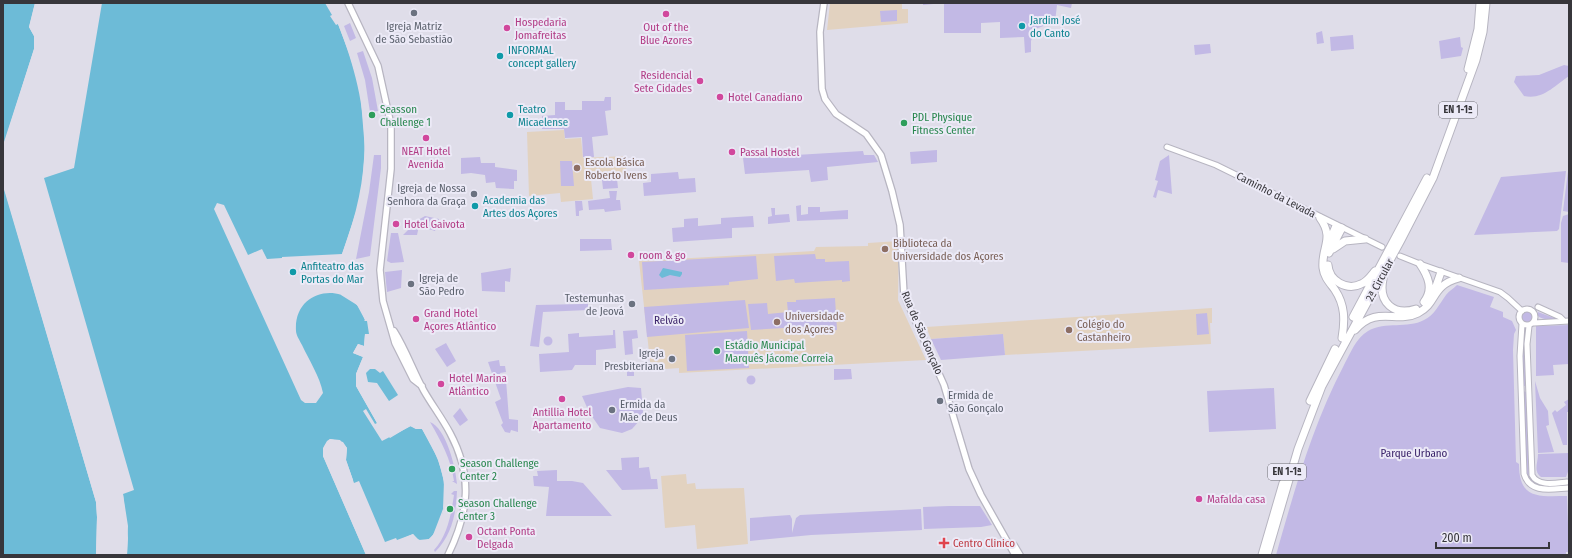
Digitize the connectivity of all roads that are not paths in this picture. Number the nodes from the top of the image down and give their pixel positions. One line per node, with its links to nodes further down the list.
1 (348, 3): 28 (main road)
2 (824, 3): 27 (main road, Rua de São Gonçalo)
3 (1480, 3): 12 (highway, 2ª Circular / EN 1-1ª)
4 (1486, 3): 12 (highway, 2ª Circular / EN 1-1ª)
5 (1167, 147): 6 (street, Caminho da Levada)
6 (1320, 218): 7 (street, Caminho da Levada); 10 (highway)
7 (1339, 227): 8 (street, Caminho da Levada); 10 (highway)
8 (1365, 239): 9 (street, Caminho da Levada); 10 (highway)
9 (1382, 247)
10 (1329, 248): 12 (highway); 24 (highway)
11 (1400, 256): 13 (street)
12 (1387, 261): 16 (highway); 24 (highway, 2ª Circular / EN 1-1ª)
13 (1420, 264): 14 (street); 16 (highway)
14 (1439, 271): 15 (street); 16 (highway)
15 (1459, 278): 16 (highway); 18 (street)
16 (1430, 297): 24 (highway)
17 (1538, 307): 18 (street); 19 (street); 20 (street)
18 (1524, 310): 19 (street); 22 (street)
19 (1535, 314): 21 (street); 23 (street)
20 (1566, 321): 21 (street)
21 (1550, 322): 23 (street)
22 (1522, 324): 23 (street); 26 (street)
23 (1531, 324): 25 (street)
24 (1344, 339): 31 (highway, 2ª Circular / EN 1-1ª); 32 (highway, 2ª Circular / EN 1-1ª)
25 (1568, 481): 26 (street)
26 (1568, 489)
27 (998, 523): 29 (main road, Rua de São Gonçalo); 30 (main road, Rua de São Gonçalo)
28 (448, 555)
29 (1015, 555)
30 (1020, 555)
31 (1262, 555)
32 (1267, 555)

